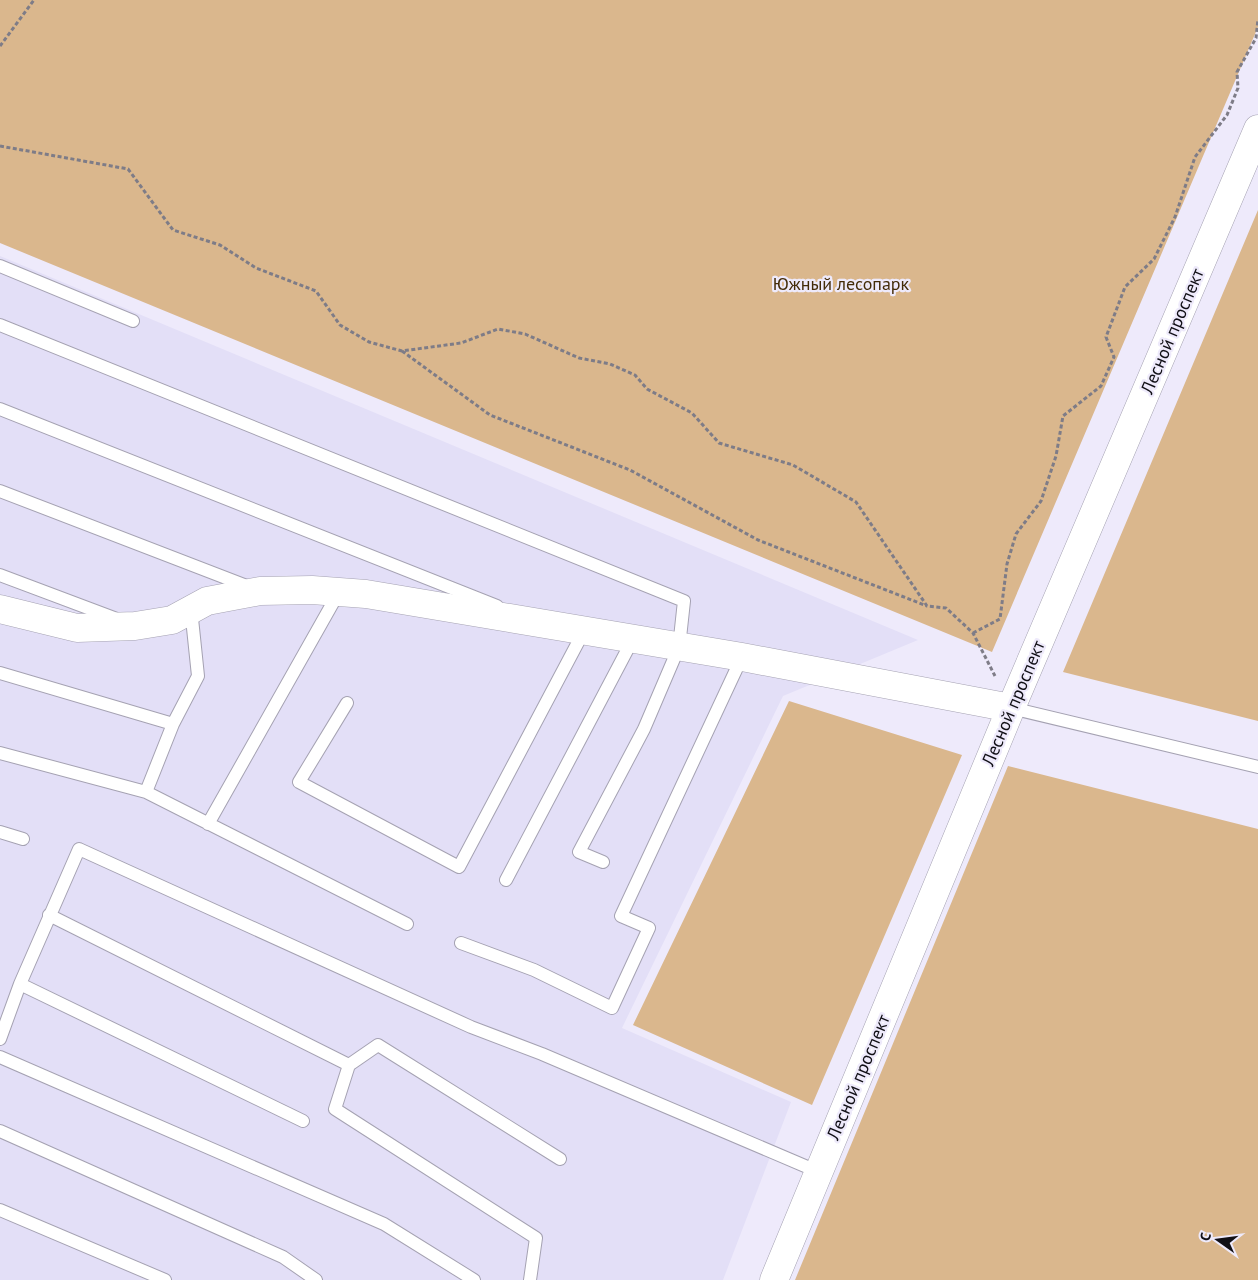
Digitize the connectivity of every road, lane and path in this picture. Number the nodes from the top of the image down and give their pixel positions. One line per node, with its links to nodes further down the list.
1 (34, 0): 3 (path)
2 (1258, 19): 21 (path)
3 (0, 46)
4 (1258, 129): 27 (main road, Лесной проспект)
5 (0, 146): 9 (path)
6 (0, 266): 7 (lane)
7 (133, 321)
8 (0, 325): 23 (lane)
9 (402, 351): 15 (path); 15 (path)
10 (0, 409): 18 (lane)
11 (0, 491): 13 (lane)
12 (0, 574): 19 (lane)
13 (260, 591): 14 (main road); 17 (main road)
14 (340, 592): 18 (main road); 32 (lane)
15 (927, 606): 21 (path)
16 (0, 609): 19 (main road)
17 (191, 609): 19 (main road); 28 (lane)
18 (544, 624): 20 (main road)
19 (134, 626)
20 (584, 630): 22 (main road); 26 (lane)
21 (973, 633): 27 (path)
22 (633, 639): 23 (main road); 36 (lane)
23 (679, 646): 24 (main road); 35 (lane)
24 (742, 657): 27 (main road); 39 (lane)
25 (0, 673): 28 (lane)
26 (347, 703)
27 (1011, 708): 30 (lane); 47 (main road, Лесной проспект)
28 (173, 724): 31 (lane)
29 (0, 753): 31 (lane)
30 (1258, 767)
31 (146, 792): 32 (lane)
32 (208, 824): 38 (lane)
33 (0, 832): 34 (lane)
34 (23, 839)
35 (603, 862)
36 (506, 880)
37 (49, 915): 40 (lane); 43 (lane); 47 (lane)
38 (406, 924)
39 (462, 943)
40 (20, 984): 41 (lane); 44 (lane)
41 (0, 1039)
42 (0, 1057): 51 (lane)
43 (349, 1065): 46 (lane); 52 (lane)
44 (303, 1121)
45 (0, 1131): 50 (lane)
46 (560, 1159)
47 (818, 1172): 53 (main road, Лесной проспект)
48 (0, 1210): 49 (lane)
49 (165, 1280)
50 (316, 1280)
51 (474, 1280)
52 (530, 1280)
53 (774, 1280)

